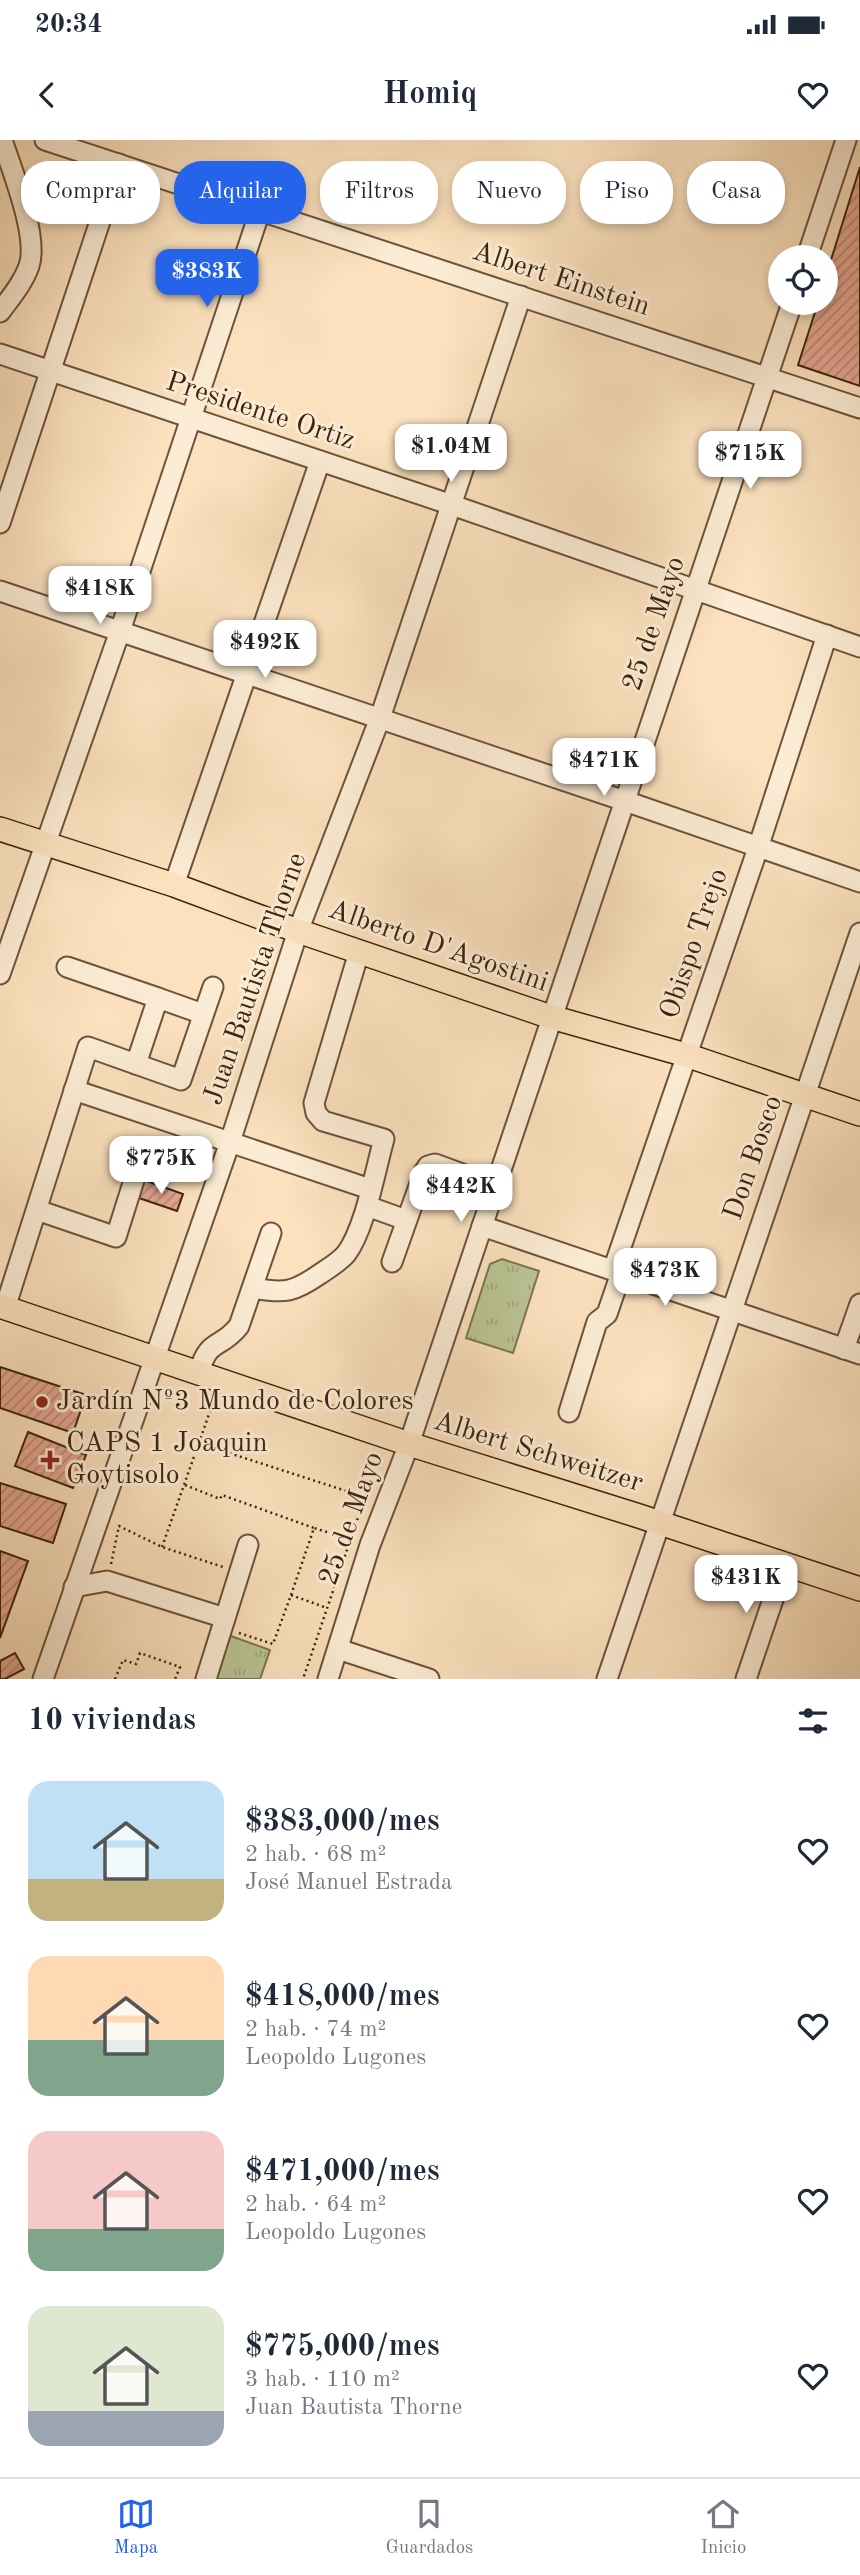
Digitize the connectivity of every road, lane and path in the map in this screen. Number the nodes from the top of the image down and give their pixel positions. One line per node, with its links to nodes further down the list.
1 (2, 140): 10 (street)
2 (45, 140): 4 (street, Albert Einstein)
3 (846, 140): 8 (street)
4 (110, 161)
5 (99, 224): 13 (street)
6 (256, 224): 16 (street)
7 (300, 224): 9 (street, Albert Einstein)
8 (811, 245)
9 (521, 296): 14 (street, Albert Einstein); 18 (street, Juan Bautista Thorne)
10 (0, 312)
11 (788, 315): 14 (street, 25 de Mayo)
12 (0, 354): 13 (street, Presidente Ortiz)
13 (51, 372): 16 (street, Presidente Ortiz); 19 (street)
14 (766, 377): 15 (street, Albert Einstein); 21 (street, 25 de Mayo)
15 (860, 408)
16 (192, 419): 17 (street, Presidente Ortiz); 22 (street)
17 (320, 461): 18 (street, Presidente Ortiz); 25 (street)
18 (452, 505): 21 (street, Presidente Ortiz); 26 (street, Juan Bautista Thorne)
19 (0, 523)
20 (0, 591): 22 (street)
21 (695, 591): 23 (street, Presidente Ortiz); 27 (street, 25 de Mayo)
22 (120, 631): 25 (street); 29 (street)
23 (827, 635): 24 (street, Presidente Ortiz); 30 (street, Obispo Trejo)
24 (860, 647)
25 (246, 674): 26 (street); 32 (street)
26 (380, 718): 27 (street); 33 (street, Juan Bautista Thorne)
27 (625, 801): 30 (street); 41 (street, 25 de Mayo)
28 (0, 829): 29 (main road, Alberto D'Agostini)
29 (44, 845): 32 (main road, Alberto D'Agostini); 37 (street)
30 (758, 848): 31 (street); 42 (street, Obispo Trejo)
31 (860, 882)
32 (174, 886): 33 (main road, Alberto D'Agostini)
33 (298, 931): 35 (main road, Alberto D'Agostini); 47 (street, Juan Bautista Thorne)
34 (860, 933): 45 (street, Don Bosco)
35 (359, 952): 41 (main road, Alberto D'Agostini); 50 (street)
36 (67, 967): 39 (street)
37 (0, 974)
38 (212, 987): 40 (street)
39 (158, 998): 40 (street); 43 (street)
40 (203, 1014): 43 (street)
41 (551, 1017): 42 (main road, Alberto D'Agostini); 49 (street, 25 de Mayo)
42 (686, 1055): 45 (main road, Alberto D'Agostini); 56 (street, Obispo Trejo)
43 (136, 1064): 44 (street)
44 (74, 1090): 47 (street); 51 (street)
45 (805, 1095): 46 (main road, Alberto D'Agostini); 60 (street, Don Bosco)
46 (860, 1114)
47 (230, 1142): 50 (street); 62 (street, Juan Bautista Thorne)
48 (134, 1180): 51 (street)
49 (495, 1186): 52 (street); 53 (street, 25 de Mayo)
50 (368, 1197): 52 (street); 57 (street)
51 (37, 1210): 59 (street)
52 (406, 1220): 55 (street)
53 (482, 1226): 56 (street); 67 (street, 25 de Mayo)
54 (271, 1233): 57 (street)
55 (392, 1262)
56 (617, 1272): 60 (street); 65 (street, Obispo Trejo)
57 (254, 1288): 63 (street)
58 (860, 1304): 61 (street)
59 (3, 1307): 62 (main road, Albert Schweitzer)
60 (732, 1310): 61 (street); 69 (street, Don Bosco)
61 (852, 1351)
62 (153, 1356): 63 (main road, Albert Schweitzer); 77 (street, Juan Bautista Thorne)
63 (199, 1372): 67 (main road, Albert Schweitzer)
64 (213, 1403): 66 (path)
65 (569, 1412)
66 (198, 1443): 68 (path); 71 (path)
67 (409, 1444): 69 (main road, Albert Schweitzer); 82 (street, 25 de Mayo)
68 (184, 1485): 70 (path); 73 (path)
69 (660, 1523): 74 (main road, Albert Schweitzer); 90 (street, Don Bosco)
70 (314, 1528): 71 (path); 79 (path)
71 (349, 1539): 80 (path)
72 (248, 1545): 75 (street)
73 (162, 1547): 75 (path); 76 (path)
74 (785, 1564): 78 (main road, Albert Schweitzer); 91 (street)
75 (239, 1573): 81 (street)
76 (107, 1581): 77 (street); 81 (street)
77 (74, 1587): 83 (street, Juan Bautista Thorne)
78 (860, 1589)
79 (291, 1595): 80 (path); 81 (path)
80 (327, 1608): 87 (path)
81 (224, 1623): 86 (street)
82 (338, 1649): 88 (street, 25 de Mayo); 89 (street)
83 (43, 1679)
84 (116, 1679): 85 (path)
85 (175, 1679)
86 (206, 1679)
87 (303, 1679)
88 (328, 1679)
89 (429, 1679)
90 (607, 1679)
91 (746, 1679)

